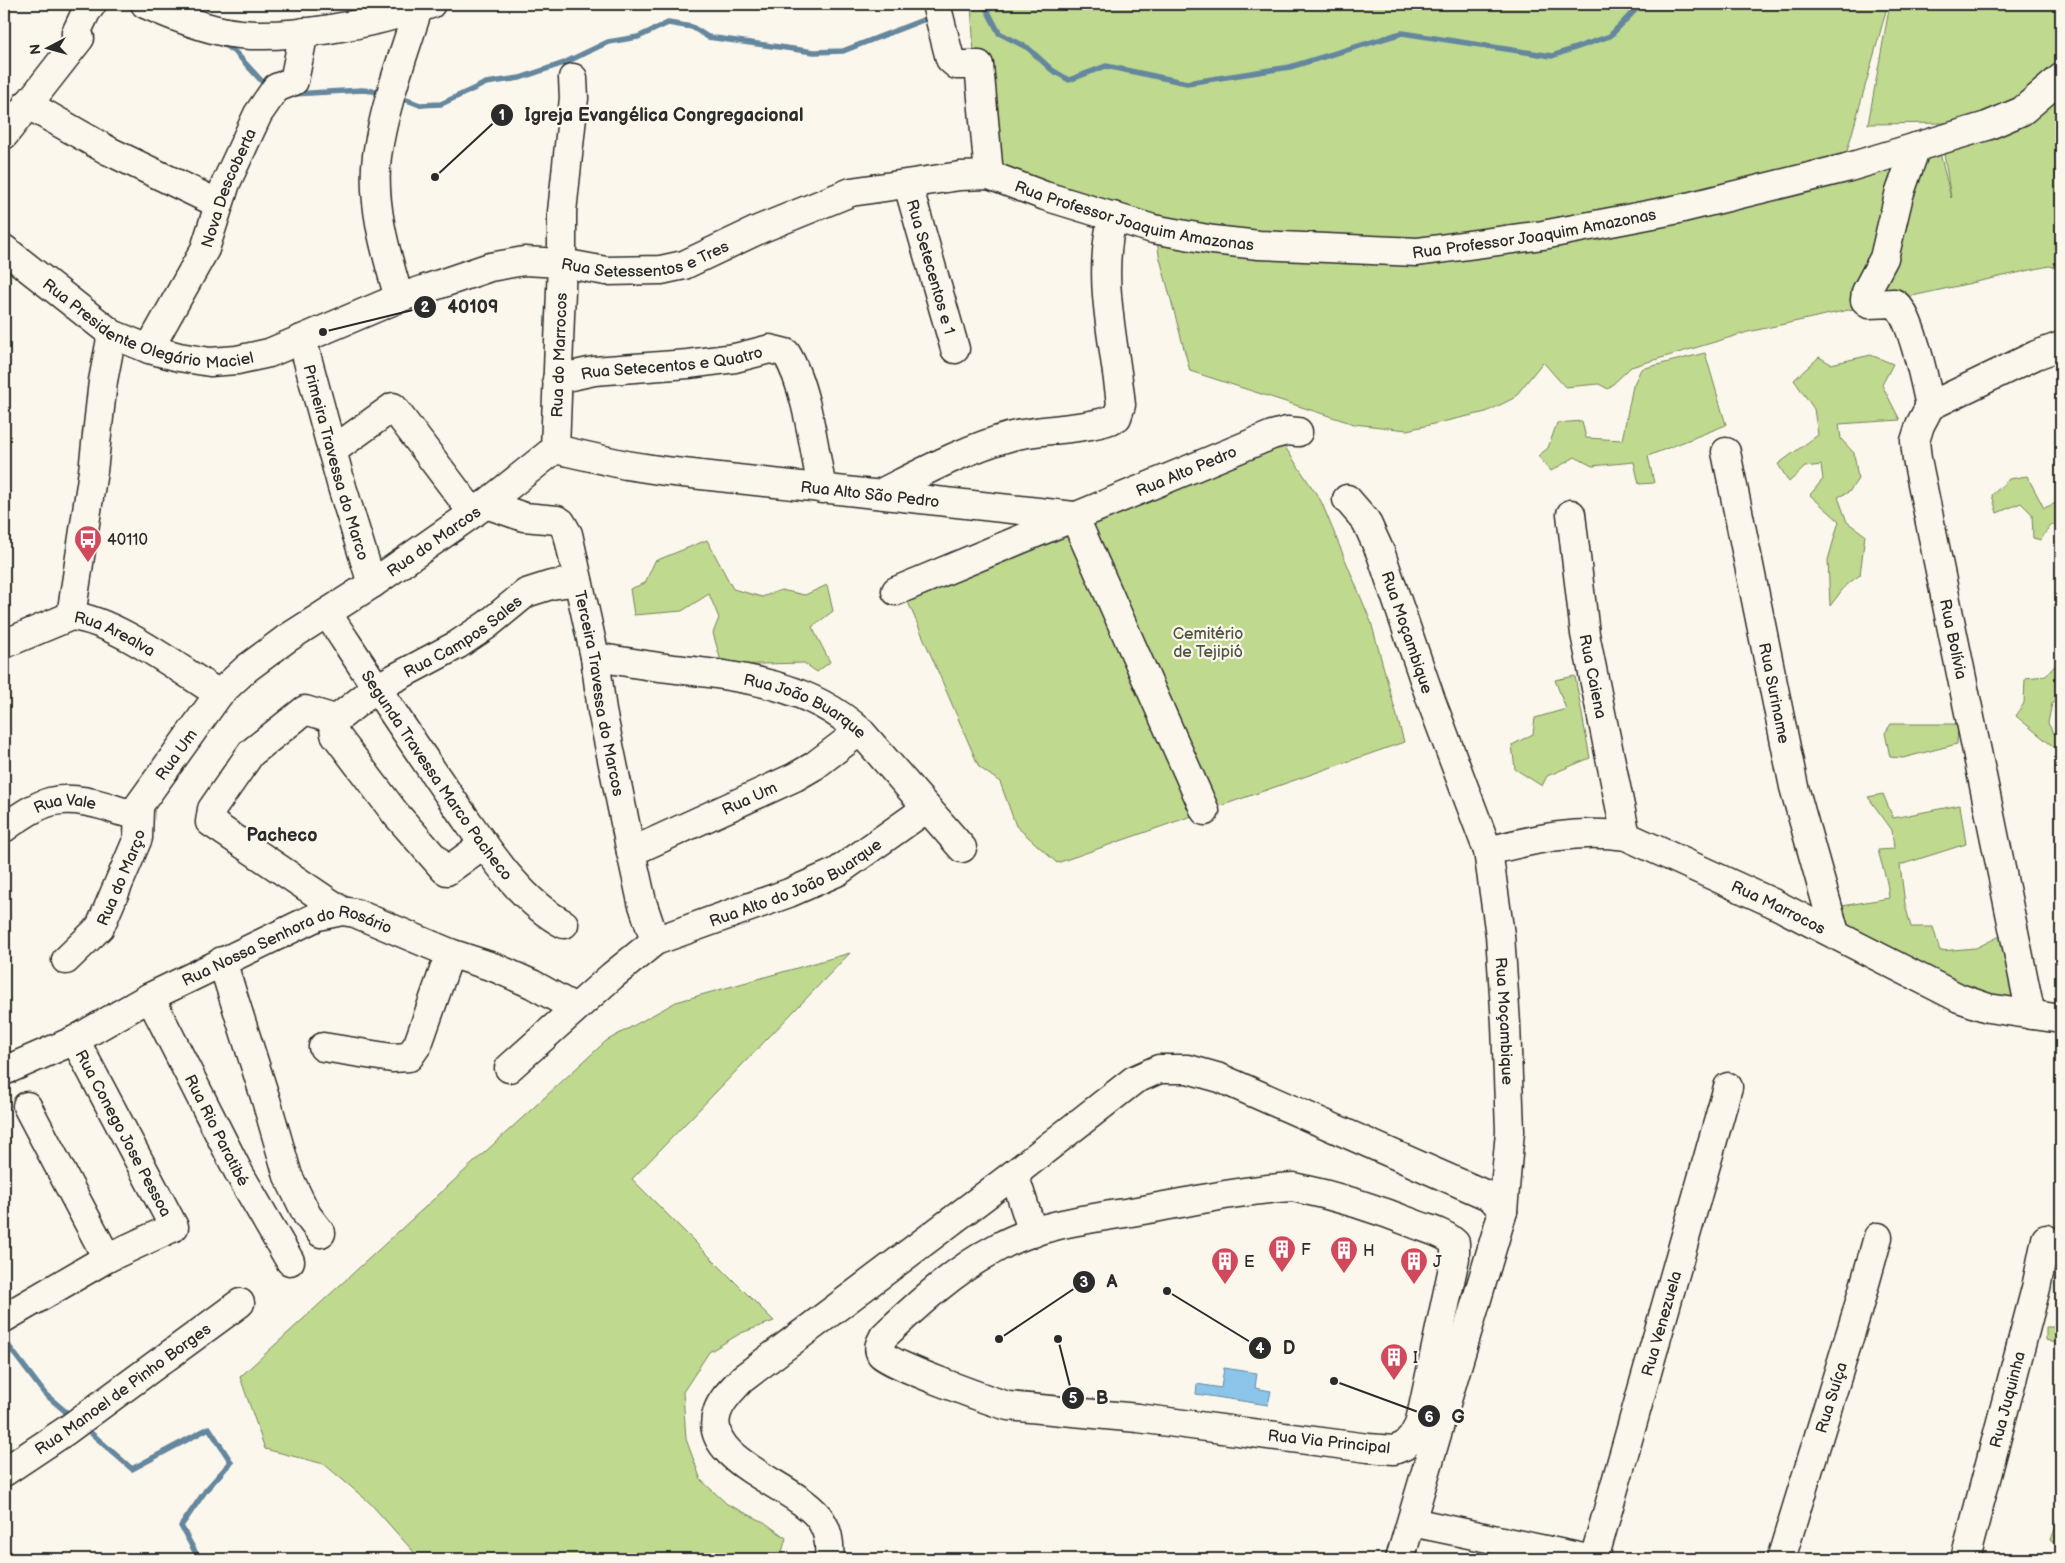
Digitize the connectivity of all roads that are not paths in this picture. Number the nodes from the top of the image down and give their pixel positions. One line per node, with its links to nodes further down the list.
1 (92, 4): 9 (street)
2 (145, 4): 6 (street)
3 (936, 4): 12 (street)
4 (424, 6): 5 (street); 18 (street)
5 (362, 13): 6 (street)
6 (304, 32): 14 (street, Nova Descoberta)
7 (573, 78): 17 (street, Rua do Marrocos)
8 (2061, 78): 11 (street, Rua Professor Joaquim Amazonas)
9 (27, 104): 10 (street); 14 (street)
10 (4, 135)
11 (1916, 146): 15 (street, Rua Professor Joaquim Amazonas); 25 (street)
12 (989, 175): 13 (street, Rua Setessentos e Tres); 15 (street, Rua Professor Joaquim Amazonas)
13 (908, 185): 17 (street, Rua Setessentos e Tres); 22 (street, Rua Setecentos e 1)
14 (219, 204): 23 (street, Nova Descoberta)
15 (1113, 216): 31 (street)
16 (4, 249): 19 (street, Rua Presidente Olegário Maciel)
17 (562, 263): 18 (street, Rua Setessentos e Tres); 24 (street, Rua do Marrocos)
18 (399, 298): 20 (street, Rua Setessentos e Tres)
19 (112, 334): 23 (street, Rua Presidente Olegário Maciel); 40 (street)
20 (302, 339): 23 (street, Rua Presidente Olegário Maciel); 28 (street, Primeira Travessa do Marco)
21 (2061, 346): 25 (street)
22 (955, 349)
23 (149, 350)
24 (557, 379): 27 (street, Rua do Marrocos); 30 (street, Rua Setecentos e Quatro)
25 (1930, 406): 65 (street, Rua Bolívia)
26 (1298, 432): 35 (street, Rua Alto Pedro)
27 (555, 449): 30 (street, Rua Alto São Pedro); 33 (street, Rua do Marcos)
28 (332, 450): 33 (street); 37 (street, Primeira Travessa do Marco)
29 (1726, 452): 58 (street, Rua Suriname)
30 (822, 489): 31 (street, Rua Alto São Pedro)
31 (879, 494): 35 (street, Rua Alto São Pedro)
32 (1347, 499): 55 (street, Rua Moçambique)
33 (480, 509): 36 (street, Terceira Travessa do Marcos); 37 (street, Rua do Marcos)
34 (1571, 514): 51 (street, Rua Caiena)
35 (1074, 516): 38 (street); 49 (street)
36 (578, 581): 42 (street, Terceira Travessa do Marcos); 43 (street, Rua Campos Sales)
37 (372, 584): 39 (street, Rua do Marcos)
38 (896, 591)
39 (327, 613): 43 (street, Segunda Travessa Marco Pacheco); 44 (street, Rua do Marcos)
40 (71, 616): 41 (street, Rua Arealva); 44 (street, Rua Arealva)
41 (4, 644)
42 (595, 657): 46 (street, Rua João Buarque); 54 (street, Terceira Travessa do Marcos)
43 (376, 688): 45 (street, Rua Campos Sales); 52 (street, Segunda Travessa Marco Pacheco)
44 (219, 694): 48 (street, Rua Um)
45 (333, 723): 52 (street); 56 (street)
46 (860, 731): 47 (street, Rua João Buarque); 54 (street, Rua Um)
47 (927, 808): 53 (street, Rua João Buarque); 59 (street, Rua Alto do João Buarque)
48 (135, 811): 50 (street, Rua Vale); 61 (street, Rua do Março)
49 (1205, 811)
50 (4, 828)
51 (1626, 836): 55 (street, Rua Marrocos); 58 (street, Rua Marrocos)
52 (484, 844): 57 (street, Segunda Travessa Marco Pacheco)
53 (962, 848)
54 (631, 852): 59 (street, Terceira Travessa do Marcos)
55 (1488, 852): 74 (street, Rua Moçambique)
56 (342, 911): 60 (street, Rua Nossa Senhora do Rosário); 62 (street, Rua Nossa Senhora do Rosário)
57 (564, 924)
58 (1834, 934): 65 (street, Rua Marrocos)
59 (654, 941): 64 (street)
60 (450, 953): 64 (street, Rua Nossa Senhora do Rosário); 68 (street)
61 (66, 960)
62 (222, 960): 63 (street, Rua Nossa Senhora do Rosário); 76 (street)
63 (150, 997): 67 (street, Rua Nossa Senhora do Rosário); 80 (street, Rua Rio Paratibé)
64 (575, 1008): 69 (street)
65 (2031, 1015): 66 (street, Rua Marrocos)
66 (2061, 1020)
67 (75, 1040): 70 (street, Rua Nossa Senhora do Rosário); 79 (street, Rua Conego Jose Pessoa)
68 (324, 1047)
69 (509, 1068)
70 (4, 1071)
71 (1728, 1087): 88 (street, Rua Venezuela)
72 (27, 1106): 79 (street)
73 (1014, 1174): 74 (street); 75 (street); 85 (street)
74 (1497, 1204): 84 (street, Rua Moçambique)
75 (1029, 1223): 75 (street, Rua Via Principal)
76 (321, 1233)
77 (1878, 1237): 89 (street, Rua Suíça)
78 (2046, 1239): 90 (street, Rua Juquinha)
79 (108, 1258): 82 (street)
80 (290, 1261)
81 (240, 1303): 83 (street, Rua Manoel de Pinho Borges)
82 (4, 1318)
83 (4, 1472)
84 (1412, 1522): 86 (street, Rua Moçambique); 87 (street)
85 (829, 1559)
86 (1400, 1559)
87 (1588, 1559)
88 (1594, 1559)
89 (1781, 1559)
90 (1965, 1559)

